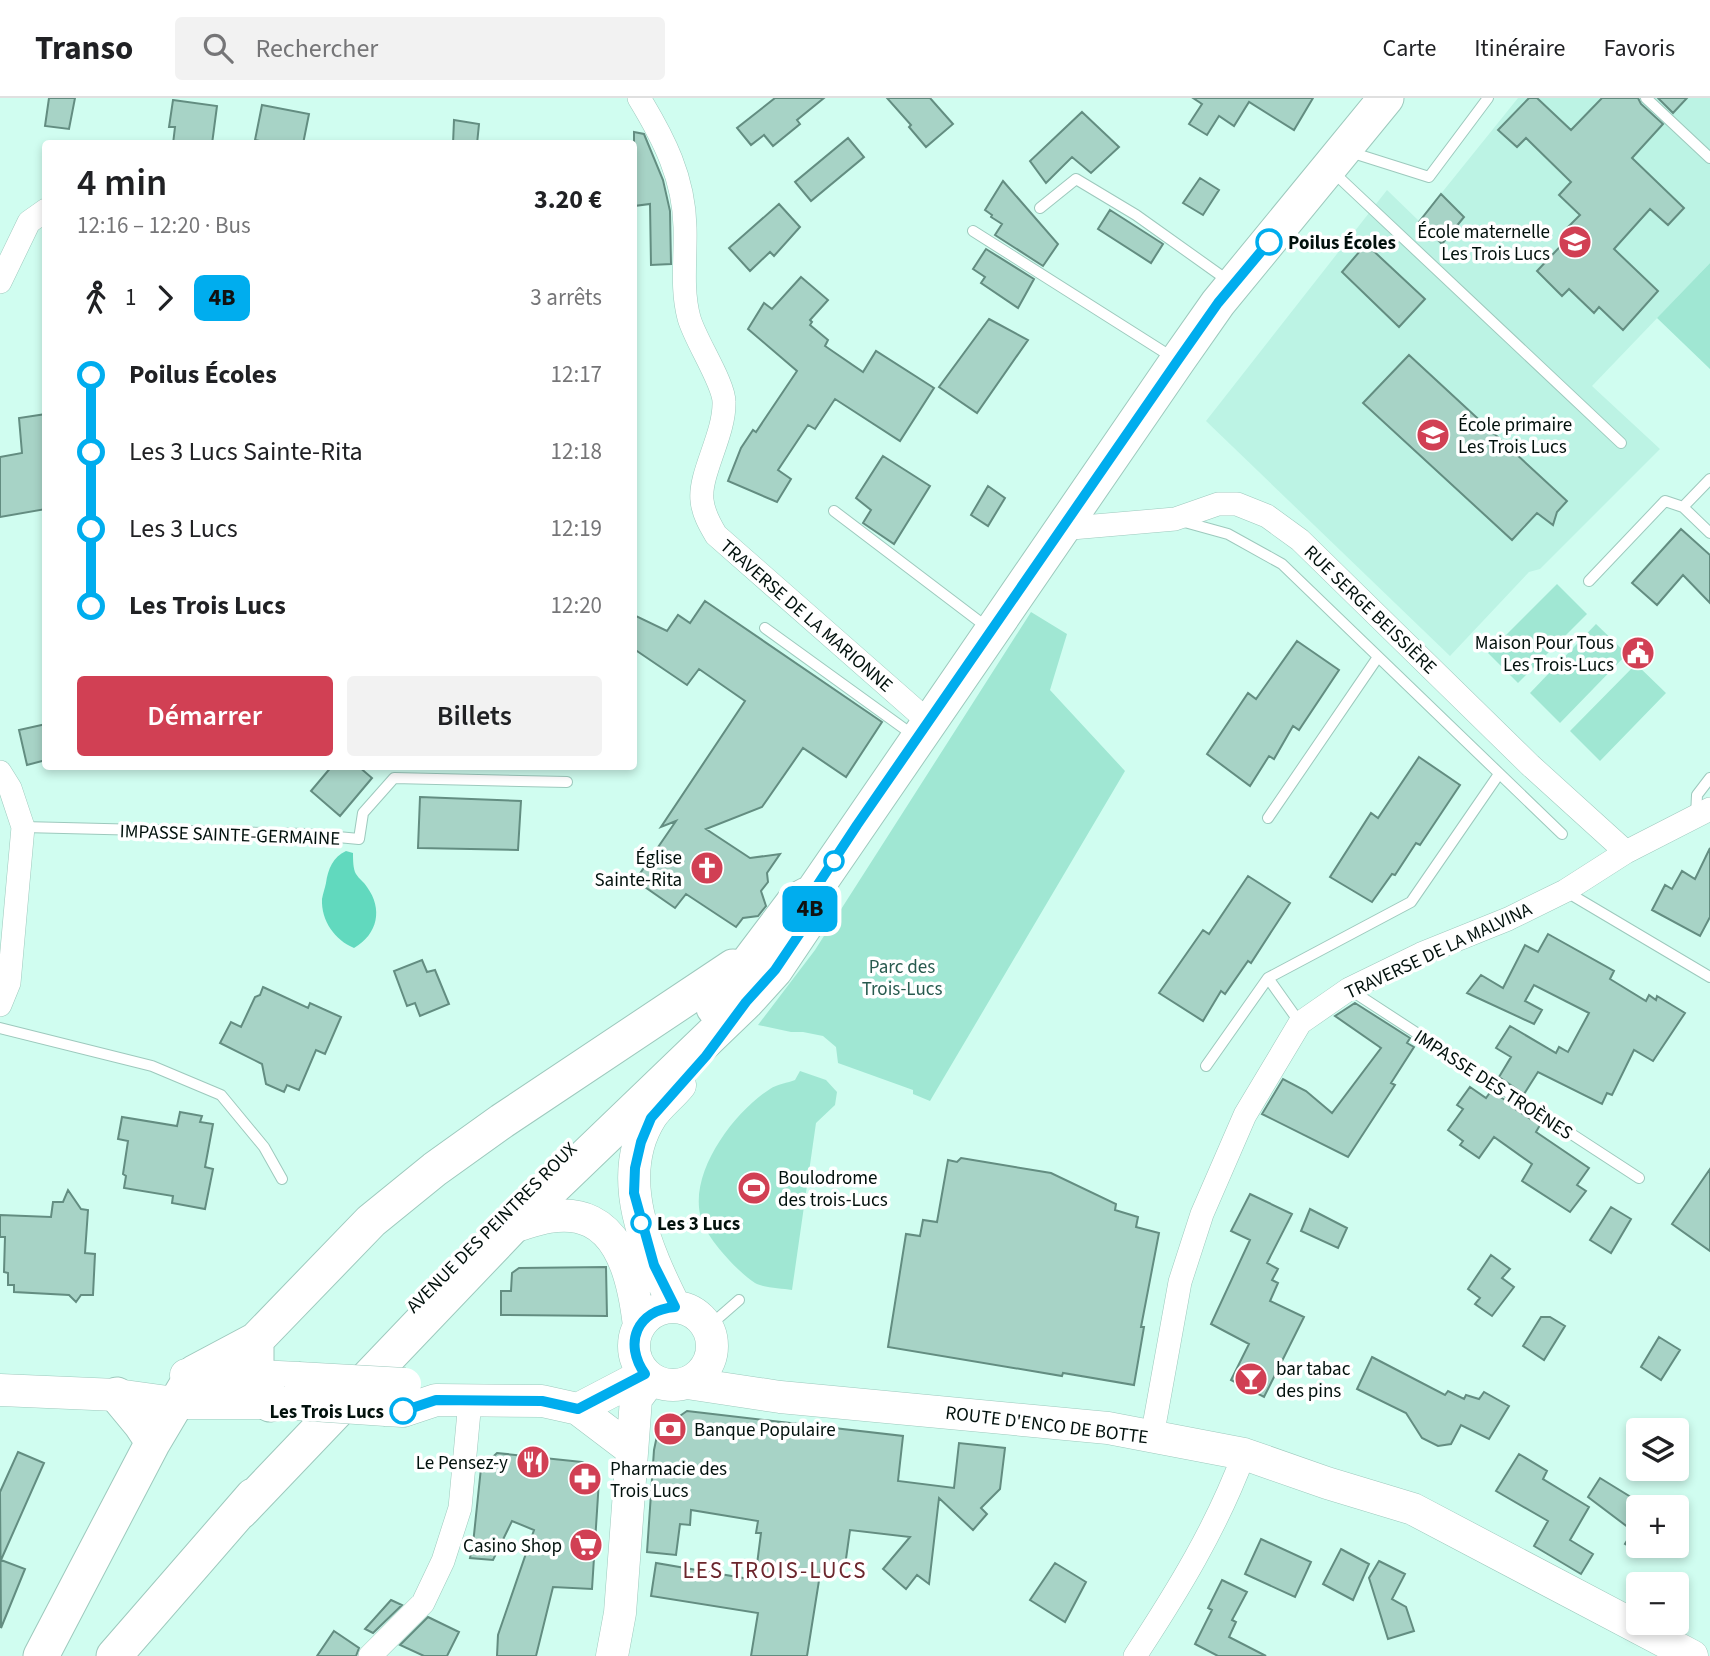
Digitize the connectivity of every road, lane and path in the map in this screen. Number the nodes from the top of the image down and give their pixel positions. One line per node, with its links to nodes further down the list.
1 (639, 98): 24 (street, TRAVERSE DE LA MARIONNE)
2 (1386, 98): 6 (main road)
3 (1488, 98): 6 (lane)
4 (1646, 98): 5 (lane)
5 (1710, 158)
6 (1336, 159): 11 (main road); 13 (lane)
7 (1040, 208): 11 (lane)
8 (42, 213): 10 (street)
9 (973, 231): 12 (lane)
10 (0, 282)
11 (1234, 285): 12 (main road)
12 (1178, 360): 18 (main road)
13 (1621, 443)
14 (1710, 479): 15 (lane)
15 (1683, 507): 19 (lane); 20 (lane)
16 (834, 511): 22 (lane)
17 (1175, 519): 18 (street, RUE SERGE BEISSIÈRE); 23 (lane); 33 (street, RUE SERGE BEISSIÈRE)
18 (1060, 528): 22 (main road)
19 (1710, 533)
20 (1589, 580)
21 (765, 628): 24 (lane)
22 (992, 631): 24 (main road)
23 (1378, 657): 26 (lane); 30 (lane)
24 (924, 731): 35 (main road)
25 (0, 772): 31 (street)
26 (1499, 774): 32 (lane); 37 (lane)
27 (1710, 778): 29 (lane)
28 (567, 782): 31 (lane, IMPASSE SAINTE-GERMAINE)
29 (1703, 812): 33 (street, TRAVERSE DE LA MALVINA)
30 (1268, 818)
31 (23, 827): 40 (street)
32 (1562, 834)
33 (1626, 852): 34 (street, TRAVERSE DE LA MALVINA)
34 (1565, 891): 36 (lane); 38 (street, TRAVERSE DE LA MALVINA)
35 (764, 962): 39 (main road, AVENUE DES PEINTRES ROUX); 50 (main road); 67 (main road, AVENUE DES PEINTRES ROUX)
36 (1710, 977)
37 (1268, 978): 41 (lane); 43 (lane)
38 (1349, 989): 41 (street, TRAVERSE DE LA MALVINA); 44 (lane, IMPASSE DES TROÈNES)
39 (746, 1002): 46 (main road, AVENUE DES PEINTRES ROUX); 48 (main road)
40 (0, 1005)
41 (1300, 1023): 62 (street, TRAVERSE DE LA MALVINA)
42 (0, 1028): 45 (lane)
43 (1206, 1066)
44 (1639, 1178)
45 (282, 1179)
46 (512, 1227): 51 (main road); 67 (main road, AVENUE DES PEINTRES ROUX)
47 (739, 1300): 49 (lane)
48 (675, 1307): 49 (main road); 51 (main road)
49 (710, 1339): 51 (main road); 55 (main road)
50 (256, 1340): 52 (main road); 54 (main road)
51 (656, 1366): 55 (main road, ROUTE D'ENCO DE BOTTE); 59 (main road); 61 (main road); 63 (main road)
52 (194, 1373): 54 (main road); 56 (main road); 60 (main road)
53 (0, 1390): 56 (main road)
54 (277, 1390): 57 (main road, bridge); 57 (main road, bridge); 60 (main road)
55 (762, 1394): 62 (main road, ROUTE D'ENCO DE BOTTE)
56 (117, 1395): 60 (main road); 64 (main road)
57 (436, 1400): 58 (main road)
58 (470, 1401): 59 (main road); 70 (street)
59 (542, 1401): 61 (main road)
60 (175, 1403): 64 (main road)
61 (578, 1409): 63 (main road)
62 (1152, 1437): 65 (main road, ROUTE D'ENCO DE BOTTE)
63 (633, 1440): 71 (main road)
64 (153, 1442): 68 (main road)
65 (1244, 1454): 66 (main road, ROUTE D'ENCO DE BOTTE); 72 (street)
66 (1326, 1483): 73 (main road, ROUTE D'ENCO DE BOTTE); 74 (main road, ROUTE D'ENCO DE BOTTE)
67 (240, 1512): 69 (main road, AVENUE DES PEINTRES ROUX)
68 (41, 1656)
69 (114, 1656)
70 (370, 1656)
71 (612, 1656)
72 (1136, 1656)
73 (1653, 1656)
74 (1692, 1656)

